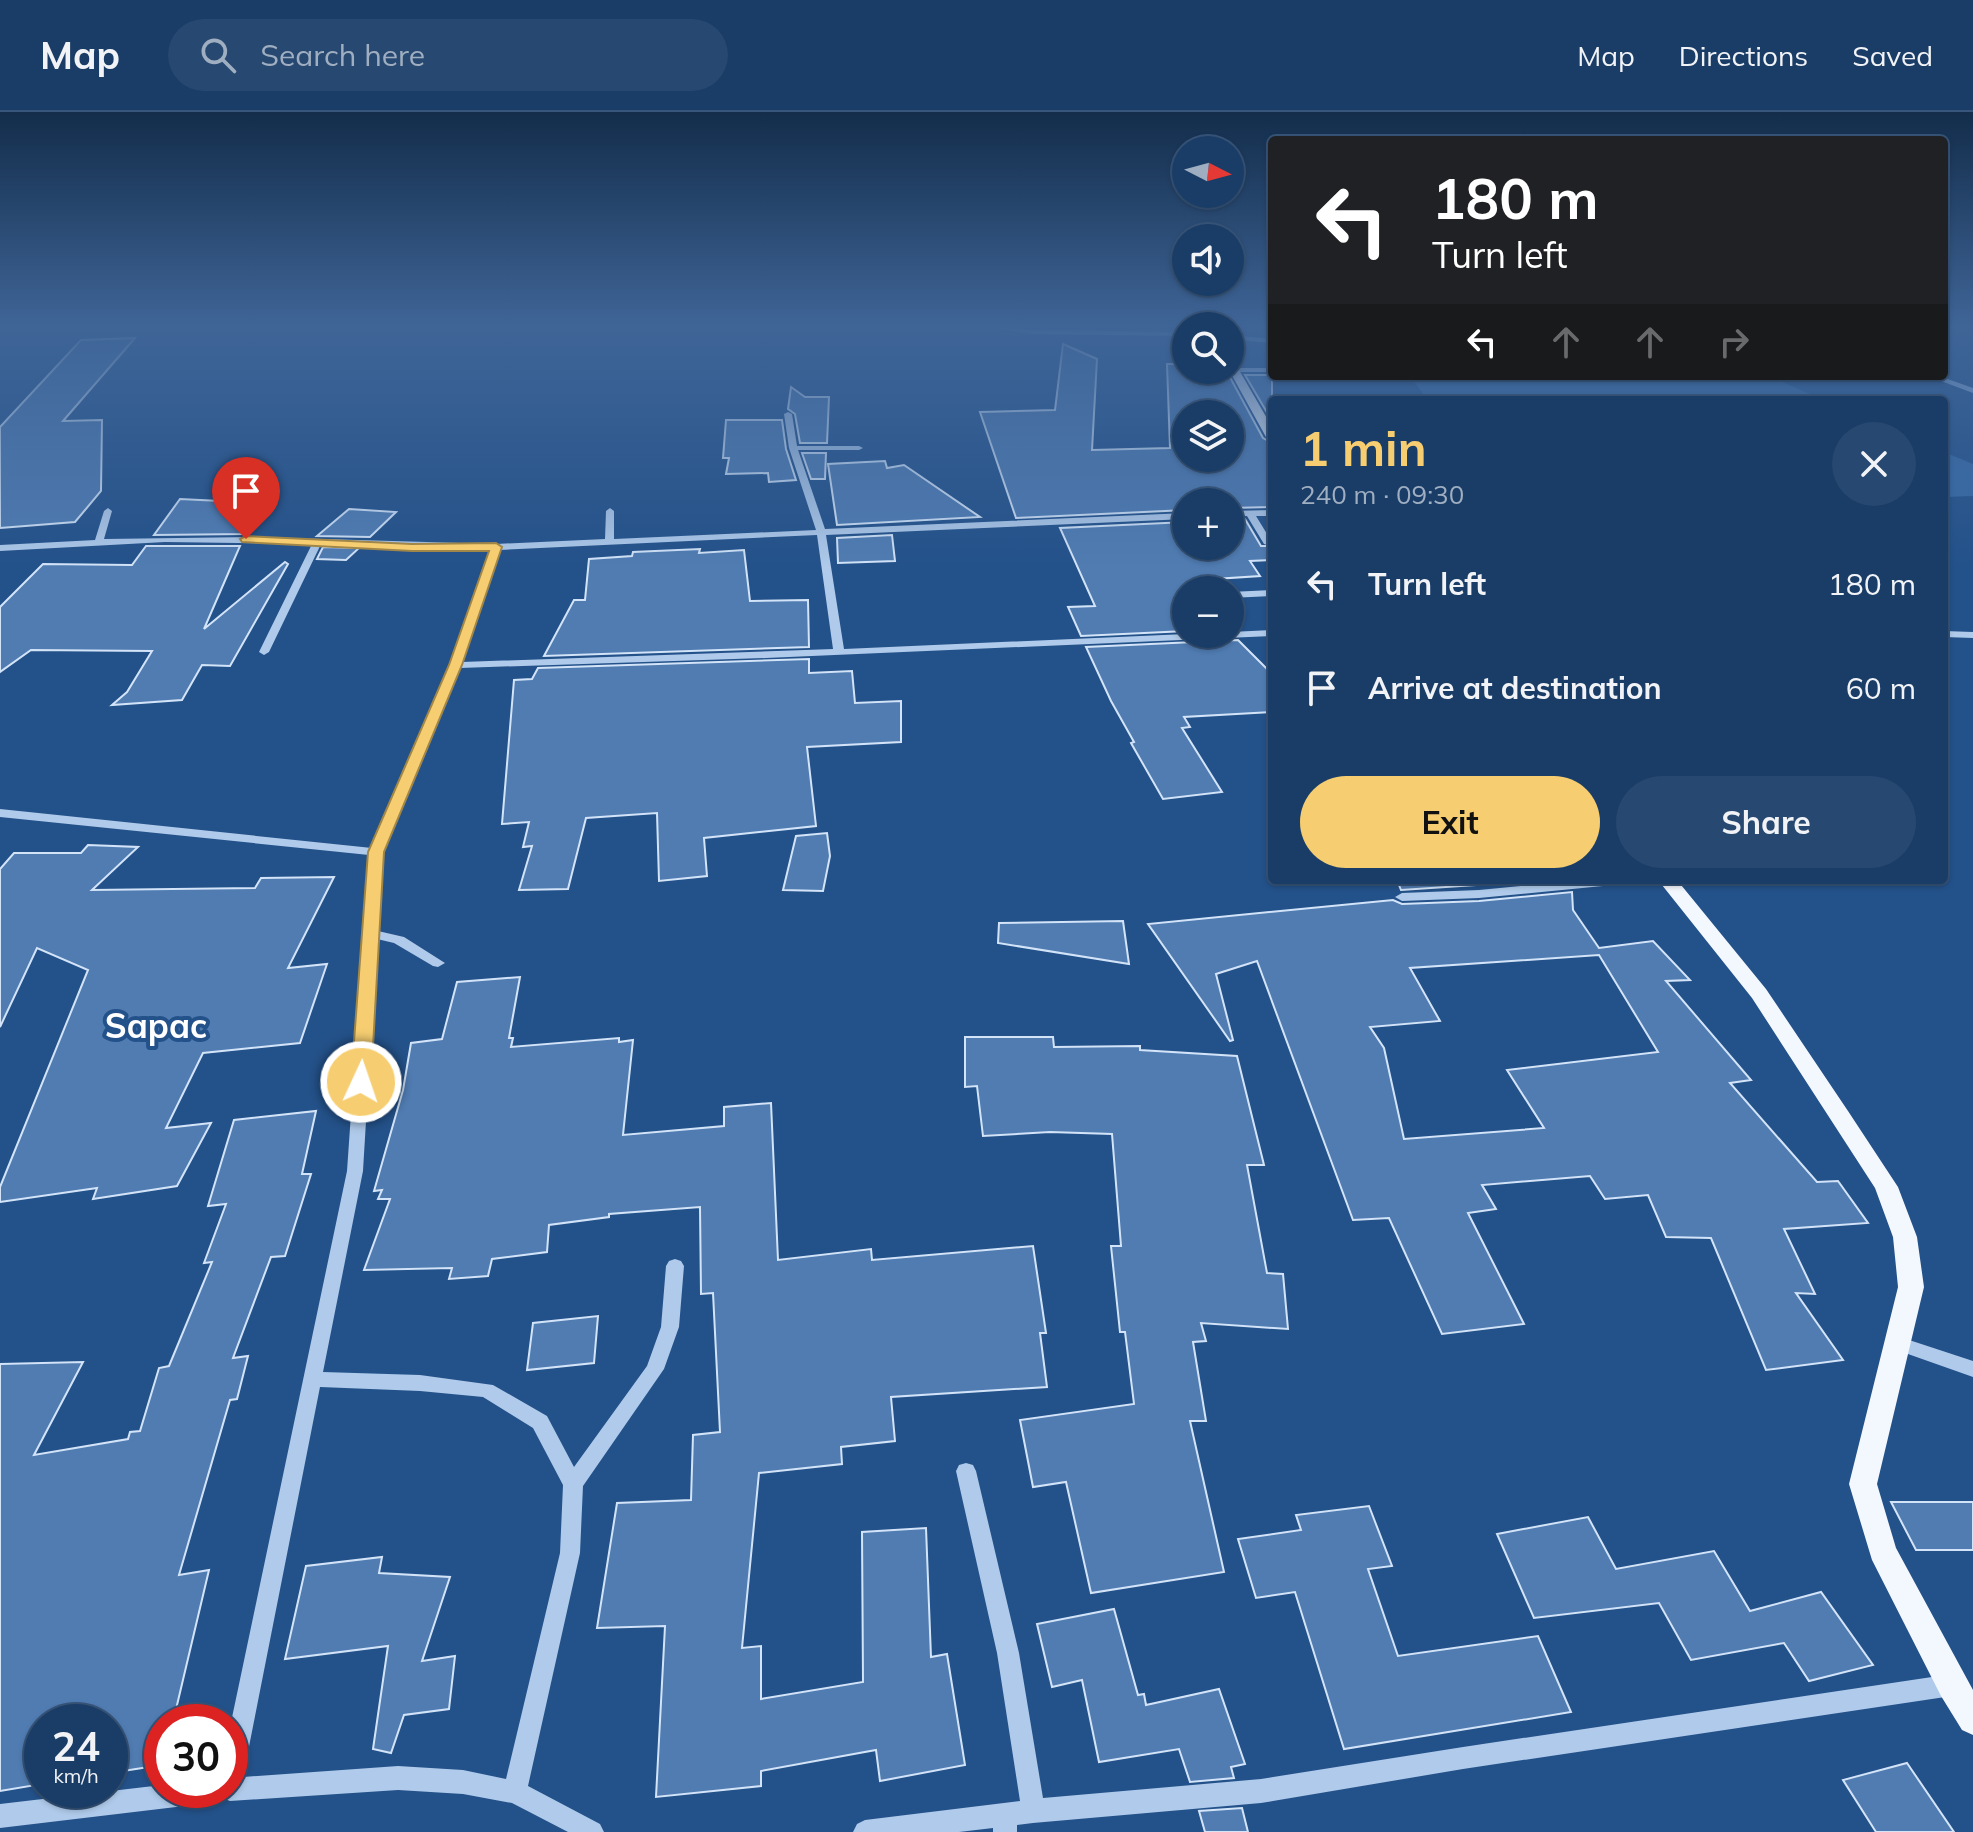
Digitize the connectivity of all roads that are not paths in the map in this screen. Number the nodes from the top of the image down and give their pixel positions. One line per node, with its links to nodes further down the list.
1 (1255, 407): 3 (main road)
2 (788, 414): 4 (street)
3 (1268, 430)
4 (793, 448): 5 (street); 12 (street)
5 (859, 448)
6 (108, 511): 13 (street)
7 (610, 511): 14 (street)
8 (1268, 513): 10 (street)
9 (1244, 514): 10 (street)
10 (1250, 514): 16 (street)
11 (1172, 517): 12 (street)
12 (821, 530): 14 (street); 25 (street)
13 (99, 541): 15 (street); 18 (street)
14 (609, 541): 17 (street)
15 (318, 542): 17 (street); 24 (street)
16 (1267, 542)
17 (496, 547): 26 (street)
18 (0, 548)
19 (1268, 593): 20 (street)
20 (1244, 594)
21 (1268, 633): 25 (street)
22 (1948, 634): 23 (street)
23 (1973, 635)
24 (264, 652)
25 (839, 652): 26 (street)
26 (456, 665): 28 (street)
27 (0, 813): 28 (street)
28 (376, 852): 32 (street)
29 (1582, 884): 31 (street)
30 (1670, 884): 35 (main road)
31 (1402, 897)
32 (370, 933): 33 (street); 37 (street)
33 (438, 963)
34 (675, 1266): 39 (street)
35 (1897, 1343): 36 (street); 40 (main road)
36 (1973, 1369)
37 (314, 1379): 39 (street); 41 (street)
38 (966, 1471): 46 (street)
39 (573, 1484): 44 (street)
40 (1952, 1685): 42 (main road); 46 (street)
41 (246, 1704)
42 (1973, 1719)
43 (248, 1788): 44 (street)
44 (515, 1792): 49 (street)
45 (144, 1799): 47 (street)
46 (1033, 1811): 48 (street)
47 (0, 1816)
48 (1005, 1823): 50 (street)
49 (592, 1832)
50 (865, 1832)

